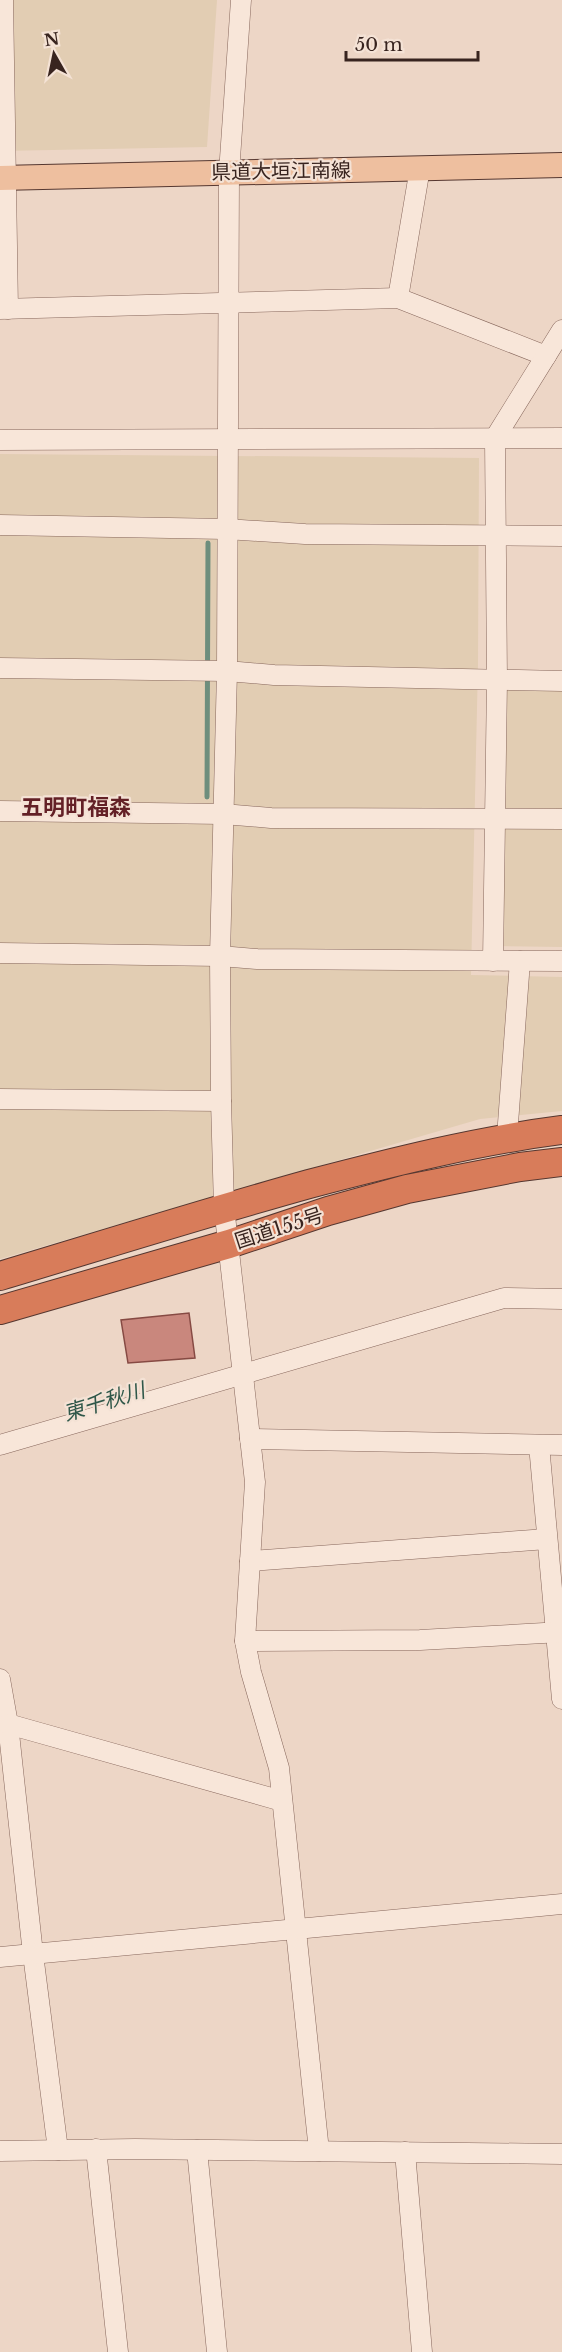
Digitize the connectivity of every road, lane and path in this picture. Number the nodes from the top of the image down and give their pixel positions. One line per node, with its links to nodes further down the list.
1 (3, 0): 6 (street)
2 (241, 0): 5 (street)
3 (562, 165): 4 (main road, 県道大垣江南線)
4 (420, 168): 5 (main road, 県道大垣江南線); 7 (street)
5 (229, 173): 6 (main road, 県道大垣江南線); 8 (street)
6 (4, 178): 9 (street)
7 (398, 298): 8 (street); 11 (street)
8 (227, 302): 9 (street); 15 (street)
9 (4, 309)
10 (562, 330): 11 (street)
11 (546, 356): 12 (street)
12 (495, 438): 13 (street); 15 (street); 18 (street)
13 (562, 438)
14 (0, 440): 15 (street)
15 (228, 441): 17 (street)
16 (0, 525): 17 (street)
17 (226, 529): 18 (street); 21 (street)
18 (497, 536): 19 (street); 22 (street)
19 (562, 536)
20 (0, 668): 21 (street)
21 (227, 671): 22 (street); 25 (street)
22 (497, 680): 23 (street); 26 (street)
23 (562, 681)
24 (0, 811): 25 (street)
25 (223, 814): 26 (street); 29 (street)
26 (495, 819): 27 (street); 30 (street)
27 (562, 819)
28 (0, 953): 29 (street)
29 (220, 956): 30 (street); 34 (street)
30 (493, 961): 31 (street)
31 (520, 961): 32 (street); 36 (street)
32 (562, 961)
33 (0, 1099): 34 (street)
34 (221, 1101): 38 (street)
35 (562, 1131): 36 (highway, 国道155号)
36 (507, 1137): 38 (highway, 国道155号)
37 (562, 1162): 39 (highway, 国道155号)
38 (225, 1207): 39 (street); 40 (highway, 国道155号)
39 (229, 1244): 42 (highway, 国道155号); 43 (street)
40 (0, 1276)
41 (562, 1299): 43 (street)
42 (0, 1310)
43 (242, 1375): 44 (street); 45 (street)
44 (250, 1439): 46 (street); 49 (street)
45 (0, 1445)
46 (539, 1445): 47 (street); 48 (street)
47 (562, 1445)
48 (547, 1539): 49 (street); 50 (street)
49 (250, 1561): 51 (street)
50 (559, 1632): 51 (street); 53 (street)
51 (245, 1641): 56 (street)
52 (0, 1679): 54 (street)
53 (562, 1699)
54 (3, 1705): 55 (street)
55 (8, 1724): 56 (street); 59 (street)
56 (282, 1801): 58 (street)
57 (562, 1904): 58 (street)
58 (296, 1930): 59 (street); 65 (street)
59 (33, 1954): 60 (street); 62 (street)
60 (0, 1957)
61 (96, 2149): 62 (street); 63 (street); 68 (street)
62 (58, 2150): 64 (street)
63 (197, 2150): 65 (street); 69 (street)
64 (0, 2151)
65 (319, 2151): 66 (street)
66 (405, 2152): 67 (street); 70 (street)
67 (562, 2154)
68 (118, 2352)
69 (217, 2352)
70 (422, 2352)

